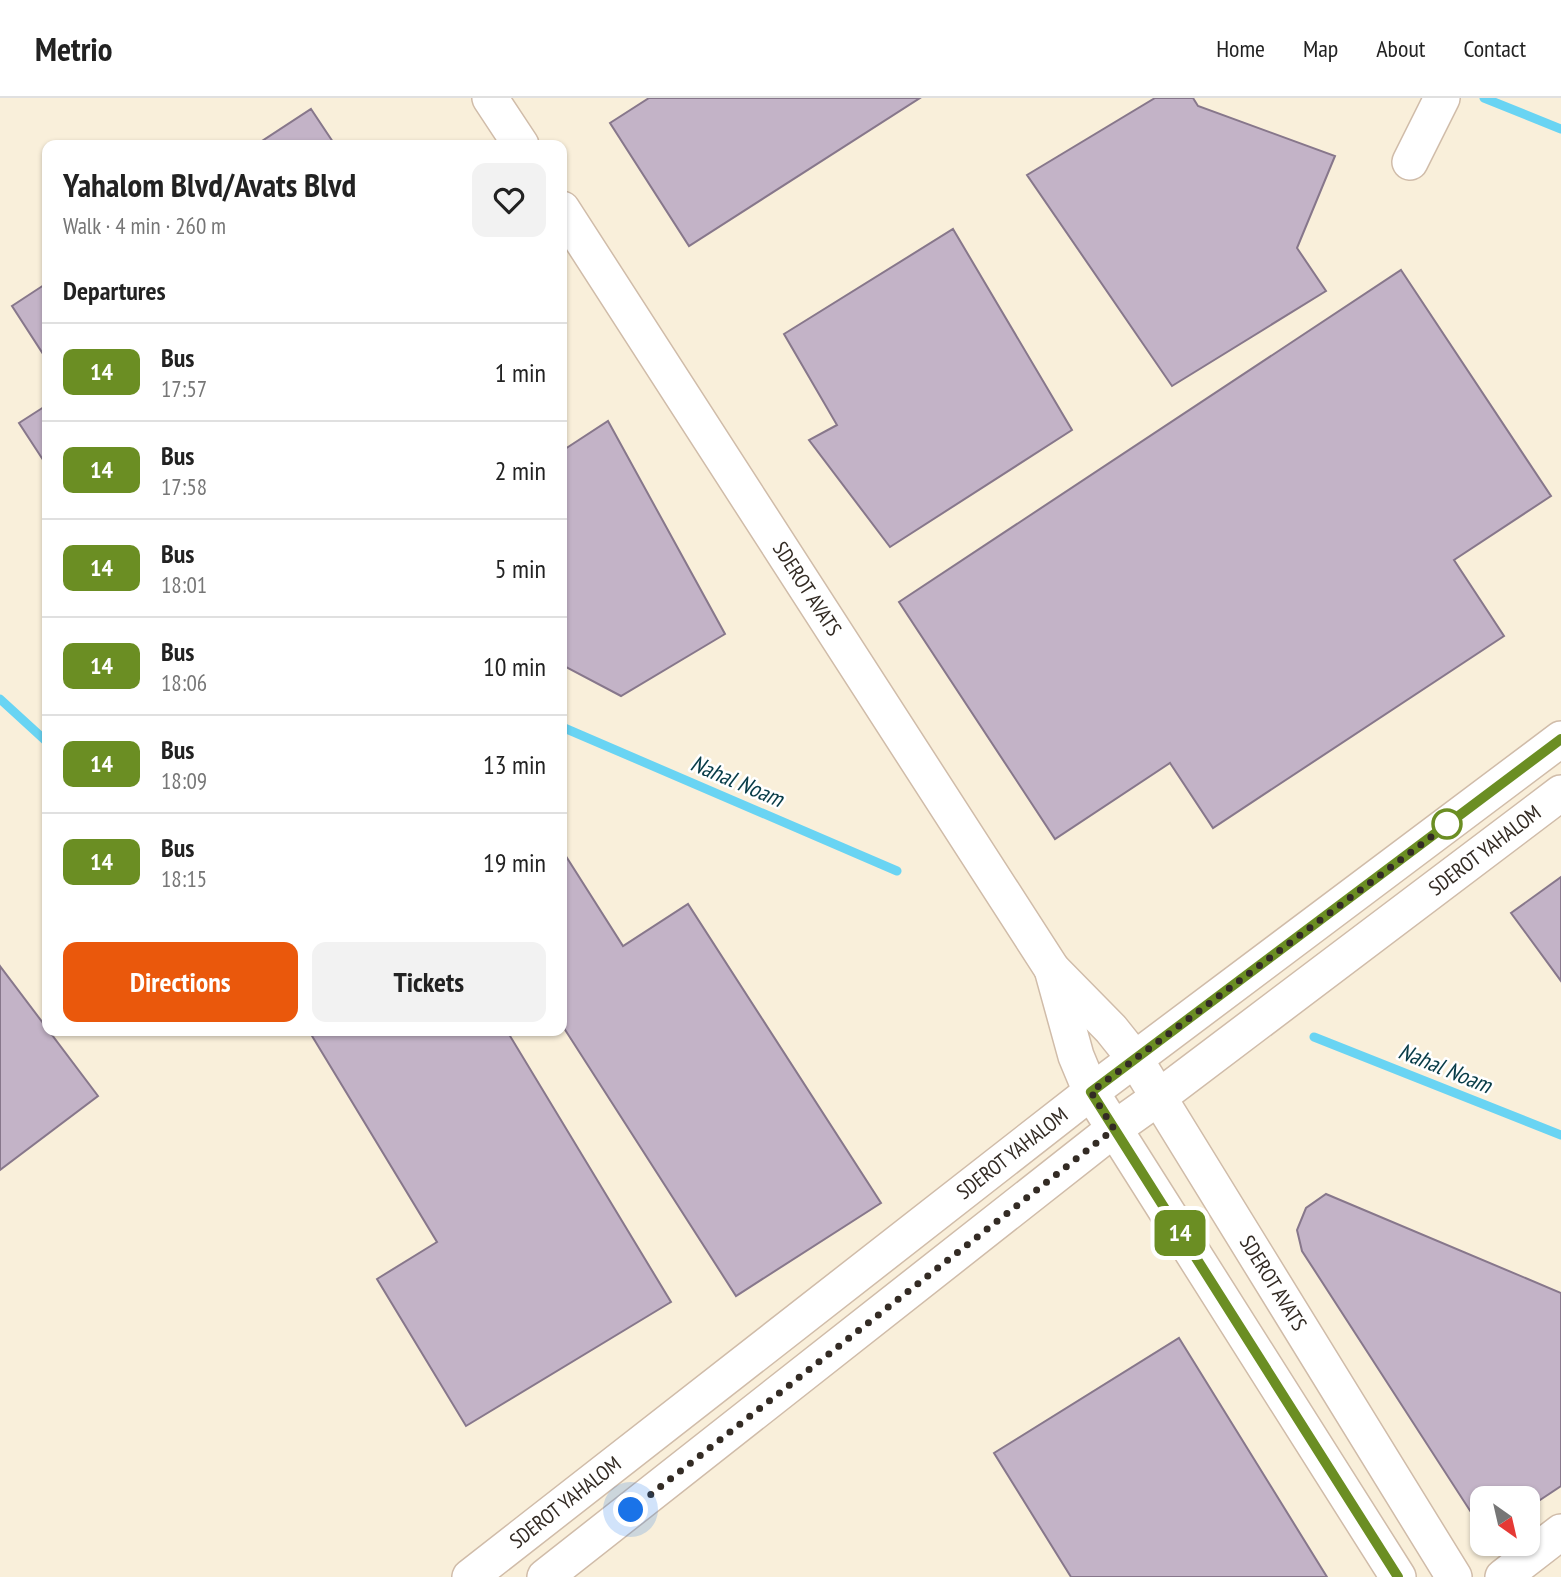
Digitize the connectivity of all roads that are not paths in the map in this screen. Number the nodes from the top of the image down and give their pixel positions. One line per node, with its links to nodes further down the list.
1 (490, 98): 3 (street)
2 (1442, 98): 4 (street)
3 (518, 140)
4 (1410, 162)
5 (567, 217): 8 (street, SDEROT AVATS)
6 (1561, 738): 9 (street, SDEROT YAHALOM)
7 (1561, 793): 11 (street, SDEROT YAHALOM)
8 (1052, 969): 9 (street, SDEROT AVATS); 10 (street, SDEROT AVATS)
9 (1135, 1059): 10 (street, SDEROT YAHALOM); 11 (street, SDEROT AVATS)
10 (1091, 1092): 12 (street, SDEROT AVATS); 14 (street, SDEROT YAHALOM)
11 (1159, 1097): 12 (street, SDEROT YAHALOM); 17 (street, SDEROT AVATS)
12 (1114, 1129): 15 (street, SDEROT YAHALOM); 16 (street, SDEROT AVATS)
13 (1561, 1532): 18 (street)
14 (470, 1577)
15 (545, 1577)
16 (1398, 1577)
17 (1454, 1577)
18 (1503, 1577)

